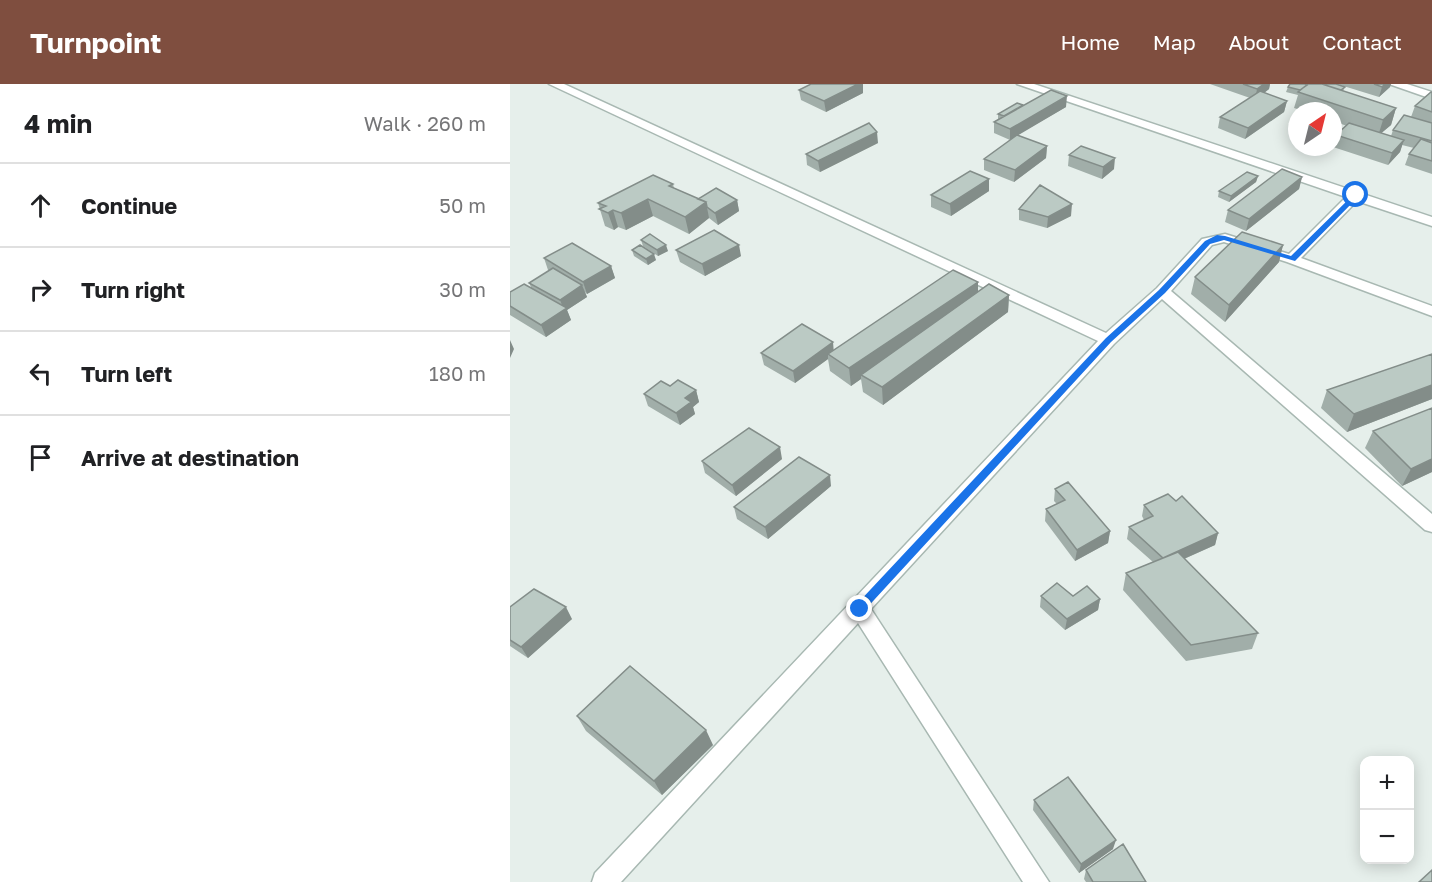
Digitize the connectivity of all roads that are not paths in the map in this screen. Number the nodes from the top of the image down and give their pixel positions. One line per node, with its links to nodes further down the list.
1 (555, 84): 12 (street)
2 (1023, 84): 5 (street)
3 (1064, 84): 5 (street)
4 (1395, 84): 6 (street)
5 (1050, 93): 7 (street)
6 (1432, 96)
7 (1356, 195): 8 (street); 9 (street)
8 (1432, 222)
9 (1292, 259): 10 (street); 11 (street)
10 (1162, 291): 12 (street); 13 (street)
11 (1432, 311)
12 (1108, 340): 14 (street)
13 (1432, 525)
14 (860, 609): 15 (street); 16 (street)
15 (604, 882)
16 (1037, 882)

